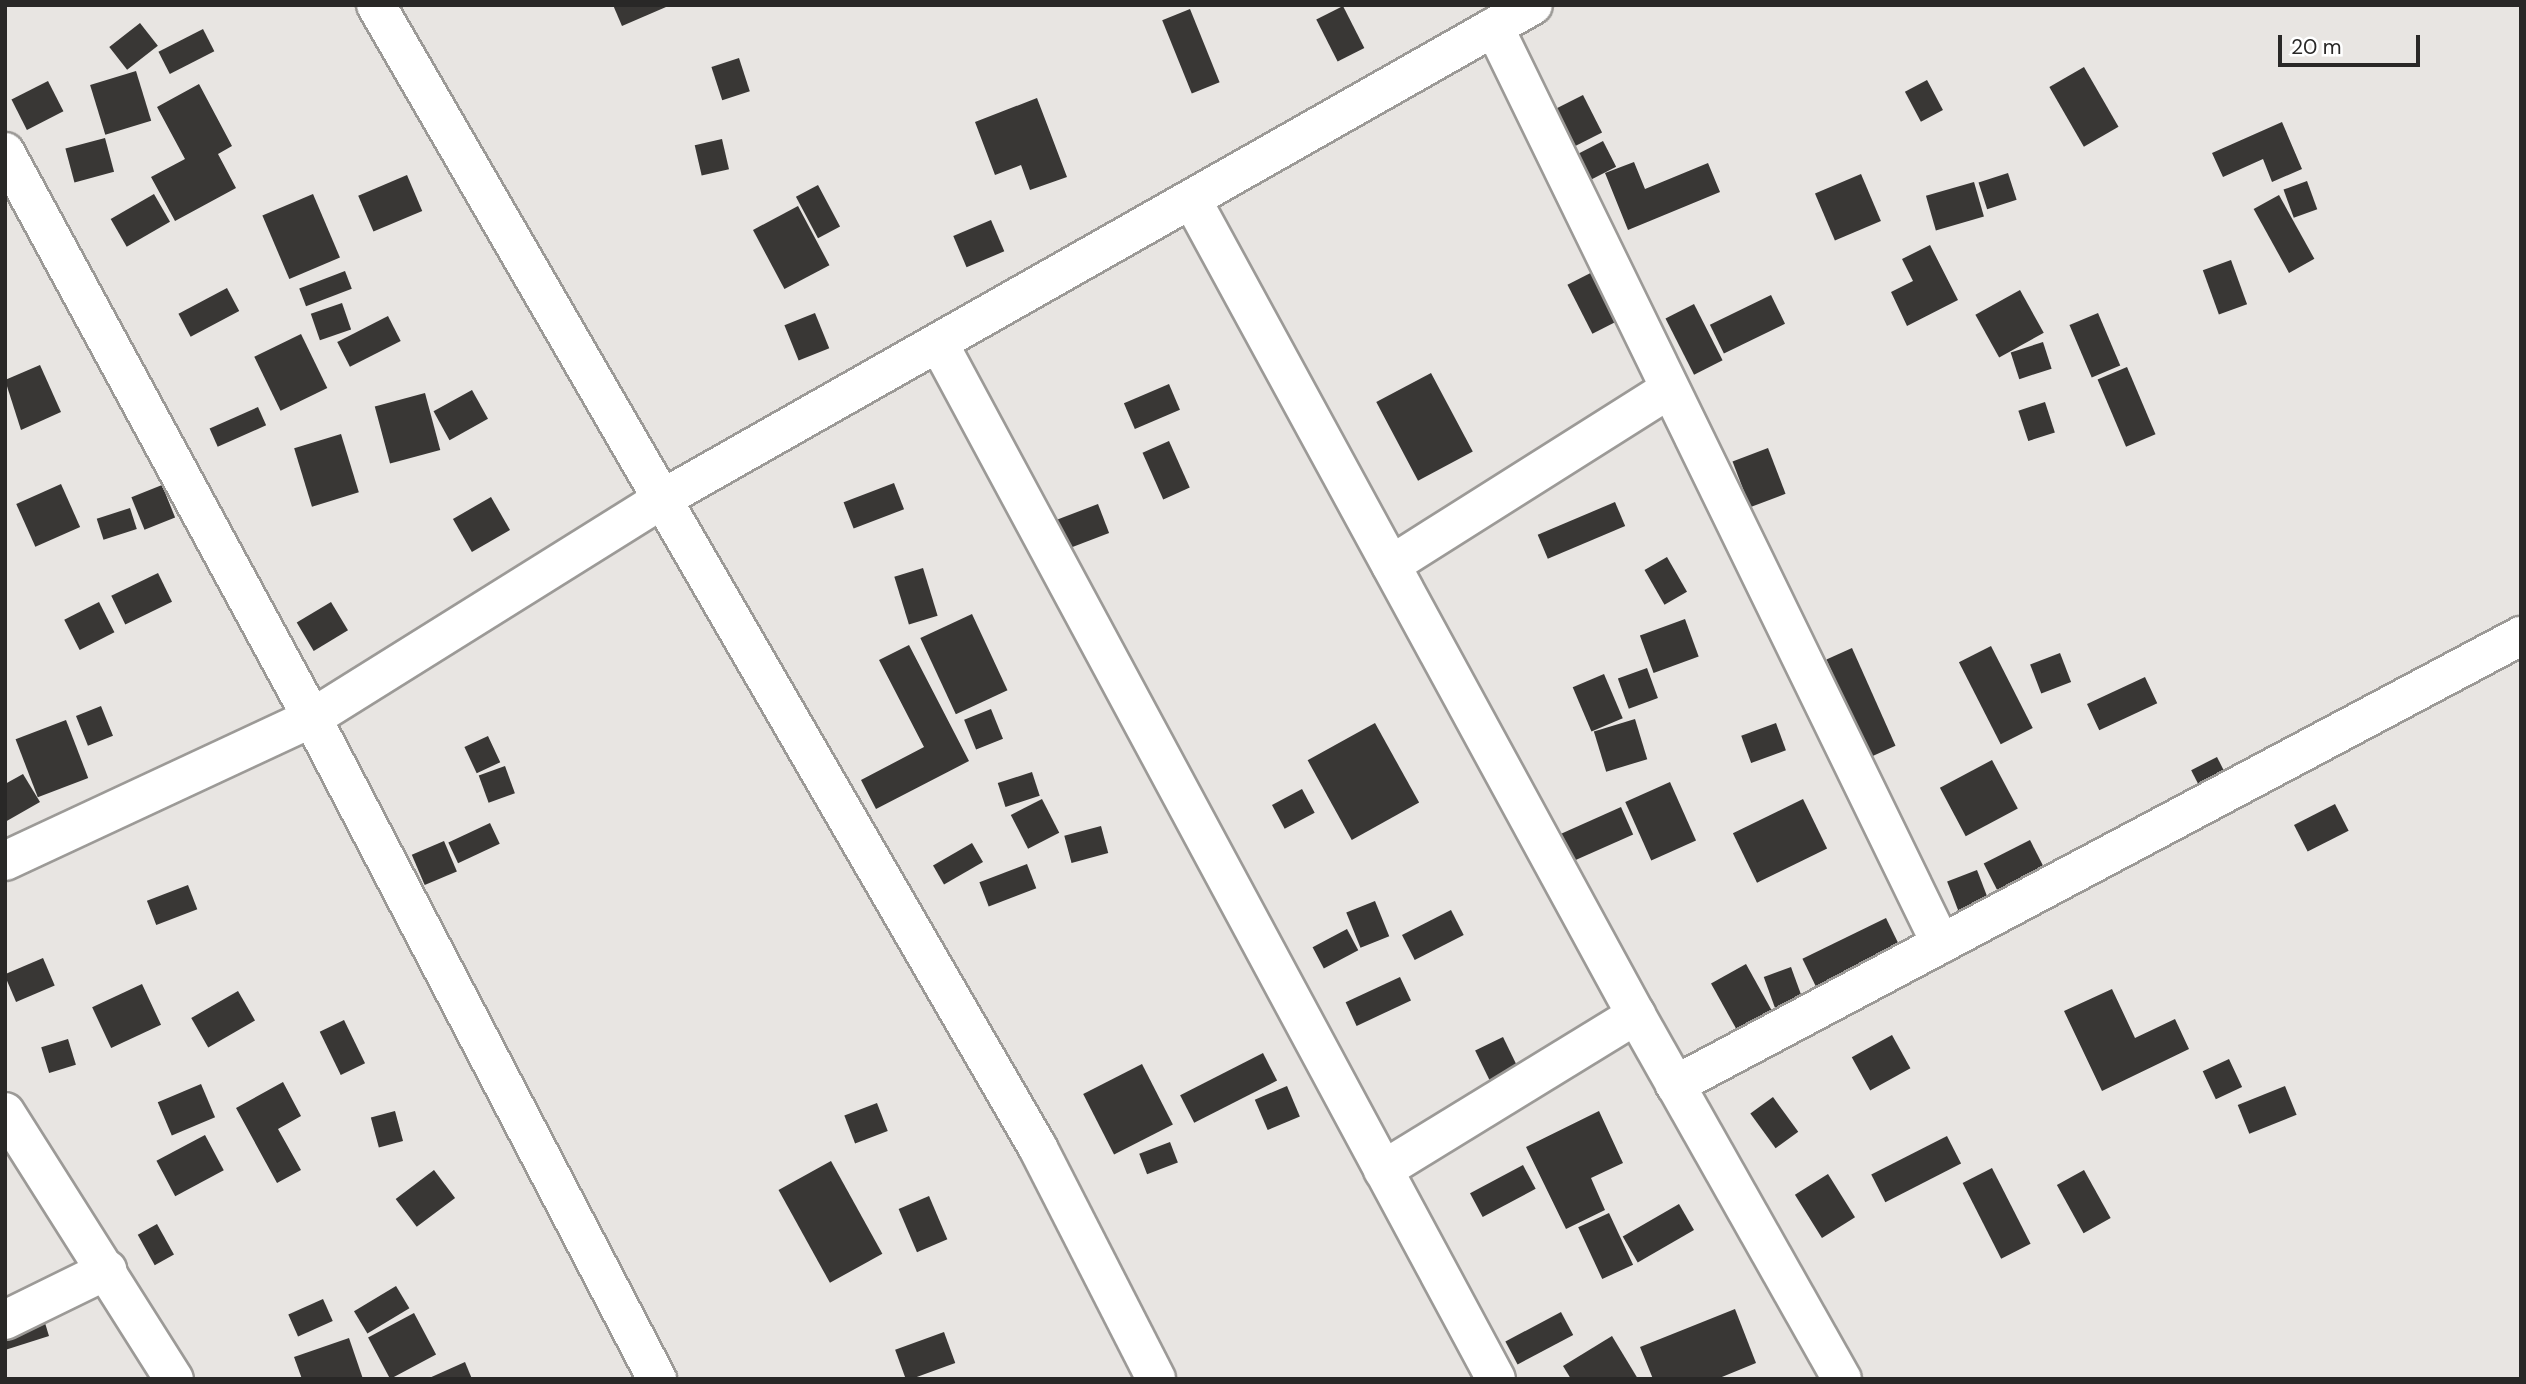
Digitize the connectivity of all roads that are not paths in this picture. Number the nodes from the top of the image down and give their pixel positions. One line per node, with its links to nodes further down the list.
1 (376, 5): 8 (street)
2 (1533, 5): 3 (street)
3 (1493, 27): 5 (street); 7 (street)
4 (5, 152): 11 (street)
5 (1194, 202): 6 (street); 9 (street)
6 (939, 344): 8 (street); 17 (street)
7 (1670, 389): 9 (street); 13 (street)
8 (662, 499): 11 (street); 22 (street)
9 (1391, 565): 14 (street)
10 (2521, 636): 13 (street)
11 (312, 718): 12 (street); 21 (street)
12 (8, 853)
13 (1941, 944): 15 (street)
14 (1636, 1015): 15 (street); 17 (street)
15 (1675, 1085): 24 (street)
16 (5, 1112): 18 (street)
17 (1383, 1170): 23 (street)
18 (107, 1270): 19 (street); 20 (street)
19 (5, 1320)
20 (174, 1379)
21 (656, 1379)
22 (1156, 1379)
23 (1496, 1379)
24 (1842, 1379)

